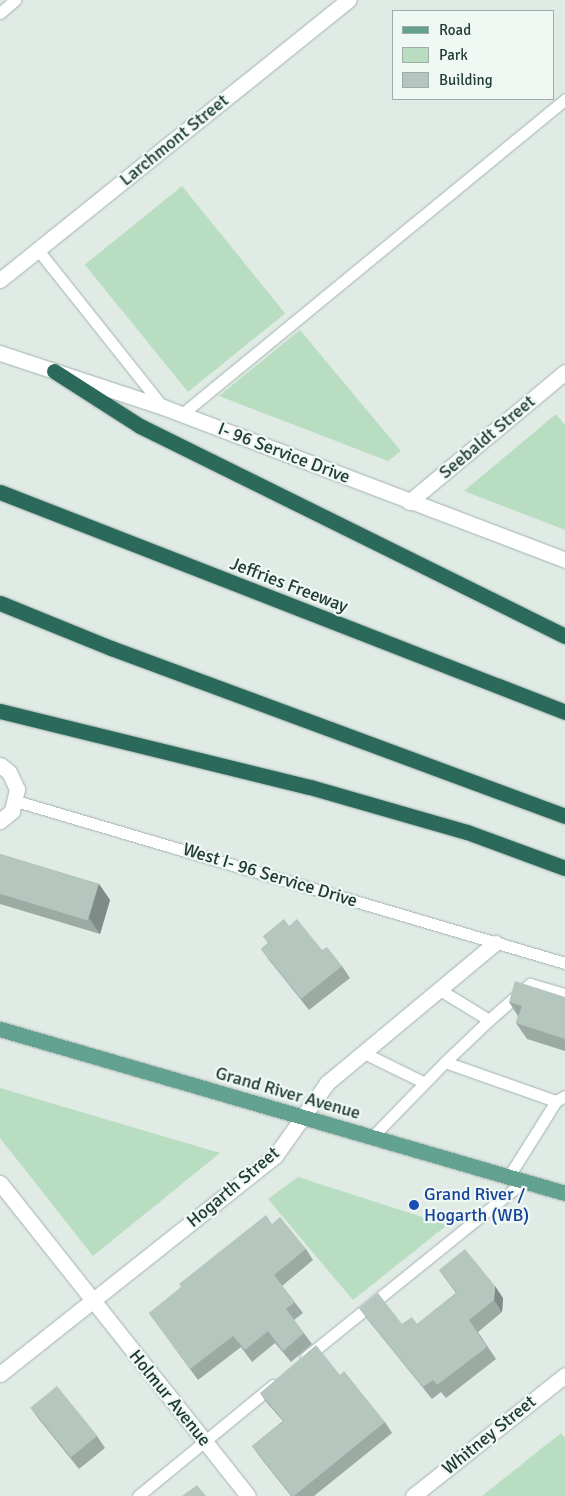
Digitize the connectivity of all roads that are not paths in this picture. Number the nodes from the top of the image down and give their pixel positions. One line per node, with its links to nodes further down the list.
1 (16, 0): 3 (lane)
2 (348, 0): 5 (street, Larchmont Street)
3 (0, 13)
4 (565, 99): 11 (lane)
5 (38, 250): 6 (street, Larchmont Street); 10 (lane)
6 (0, 280)
7 (0, 353): 8 (street, I- 96 Service Drive)
8 (54, 371): 10 (street, I- 96 Service Drive); 16 (highway)
9 (565, 372): 13 (street, Seebaldt Street)
10 (163, 407): 11 (street, I- 96 Service Drive)
11 (182, 414): 13 (street, I- 96 Service Drive)
12 (0, 492): 18 (highway, Jeffries Freeway)
13 (409, 502): 14 (street, I- 96 Service Drive)
14 (565, 560)
15 (0, 603): 21 (highway)
16 (565, 636)
17 (0, 711): 23 (highway)
18 (565, 712)
19 (0, 765): 20 (street)
20 (16, 800): 22 (street); 24 (lane, West I- 96 Service Drive)
21 (565, 816)
22 (0, 821)
23 (565, 868)
24 (494, 943): 25 (lane, West I- 96 Service Drive); 26 (street, Hogarth Street)
25 (565, 962)
26 (440, 990): 28 (lane); 30 (street, Hogarth Street)
27 (565, 994): 28 (lane)
28 (489, 1020): 31 (lane)
29 (0, 1028): 34 (main road, Grand River Avenue)
30 (364, 1053): 32 (lane); 34 (street, Hogarth Street)
31 (445, 1062): 32 (lane); 33 (lane)
32 (423, 1082): 35 (lane)
33 (561, 1099): 36 (lane)
34 (304, 1118): 35 (main road, Grand River Avenue); 40 (street, Hogarth Street)
35 (372, 1137): 36 (main road, Grand River Avenue)
36 (509, 1176): 37 (main road, Grand River Avenue)
37 (524, 1180): 39 (main road, Grand River Avenue); 43 (lane)
38 (0, 1183): 40 (street, Holmur Avenue)
39 (565, 1193)
40 (91, 1300): 41 (street, Hogarth Street); 43 (street, Holmur Avenue)
41 (0, 1374)
42 (565, 1375): 46 (street, Whitney Street)
43 (205, 1441): 44 (lane); 45 (street, Holmur Avenue)
44 (138, 1496)
45 (248, 1496)
46 (413, 1496)

